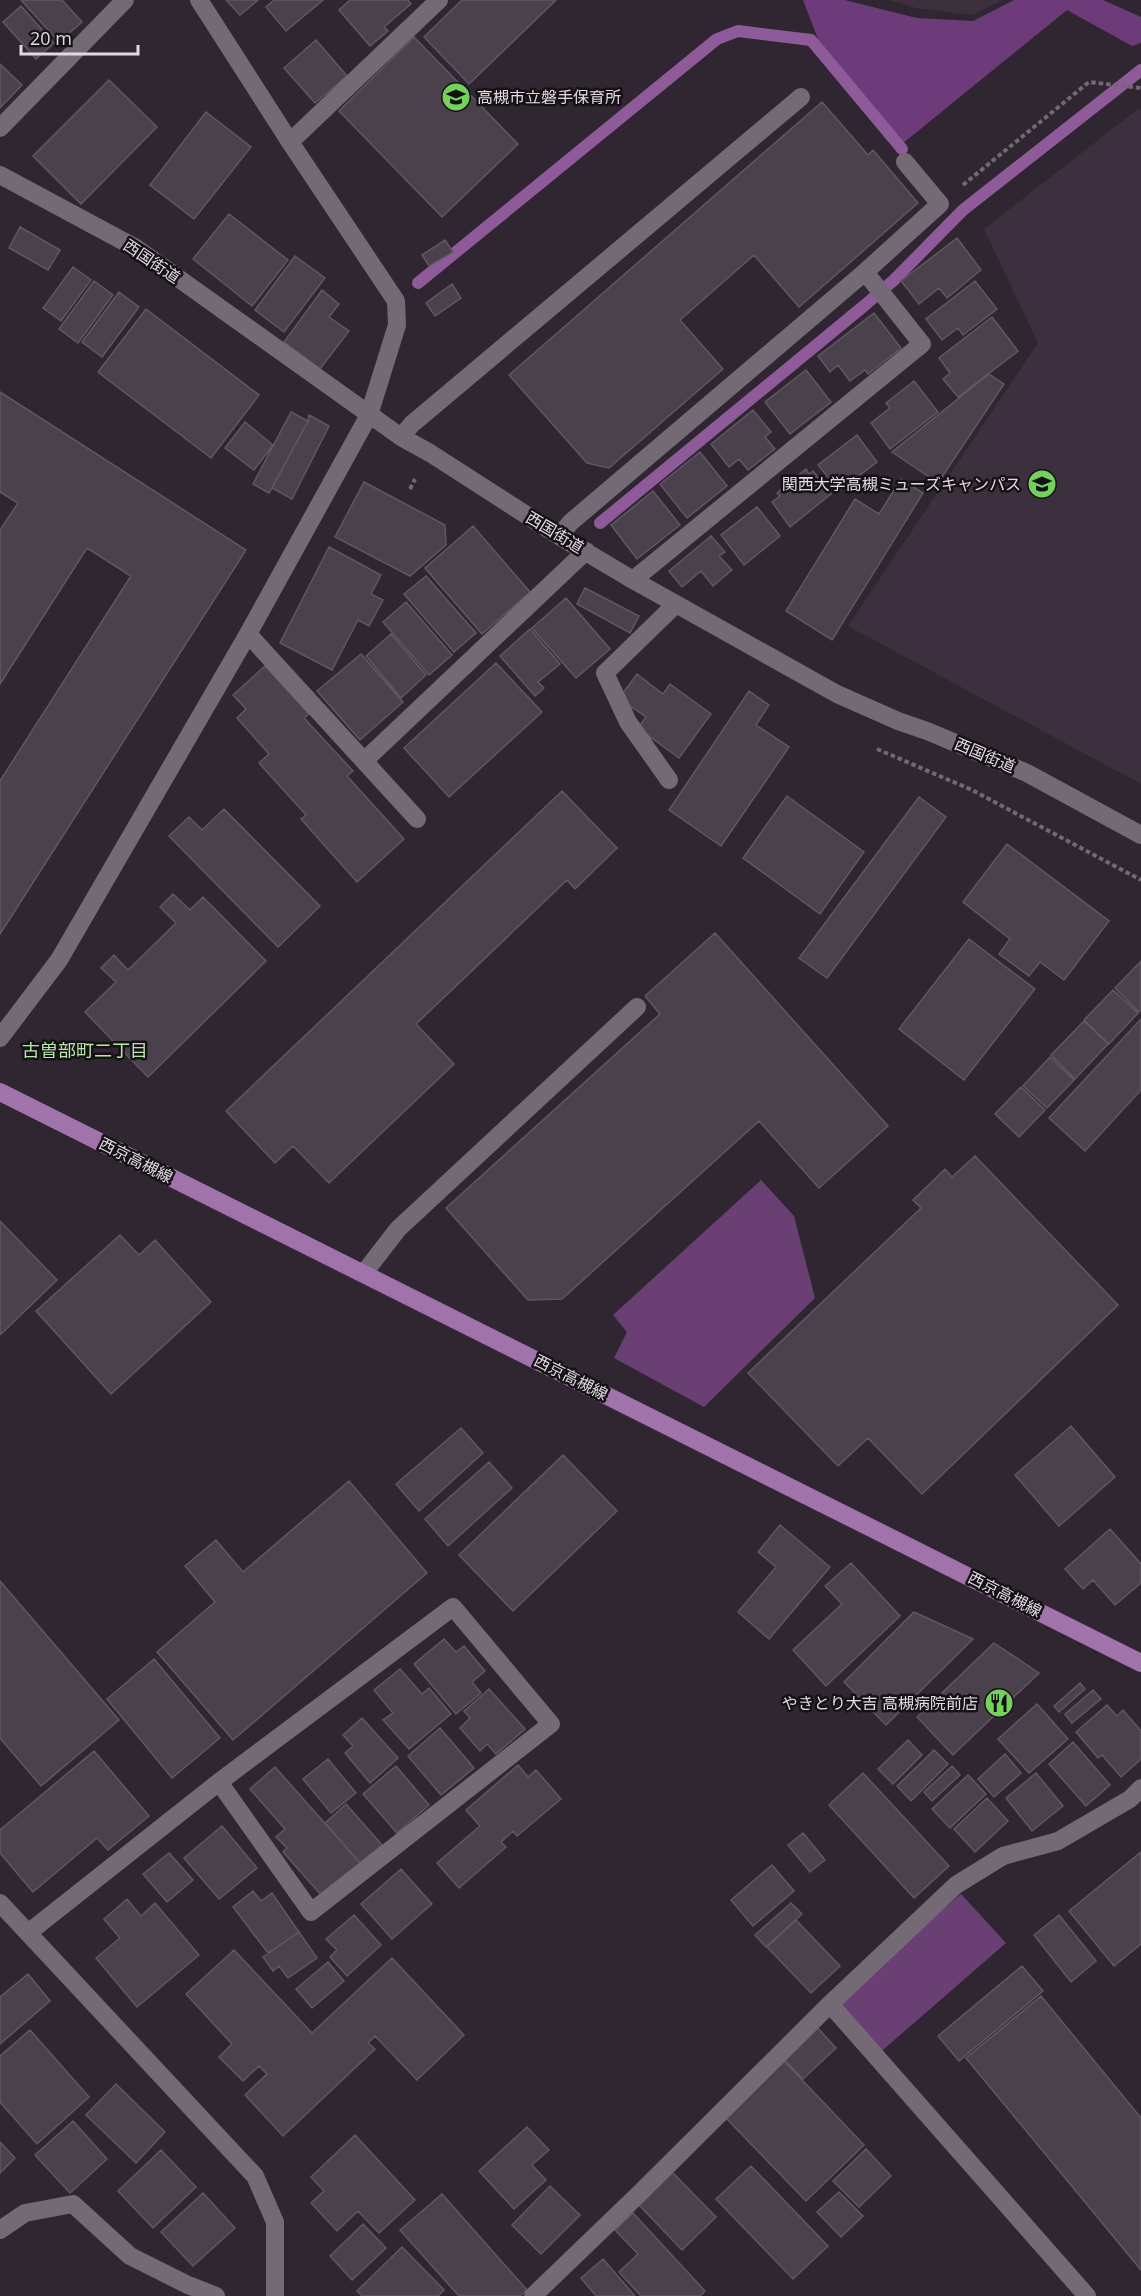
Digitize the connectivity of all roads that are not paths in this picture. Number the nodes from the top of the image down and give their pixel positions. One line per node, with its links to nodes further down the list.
1 (125, 0): 5 (street)
2 (199, 0): 6 (street)
3 (439, 0): 6 (street)
4 (801, 97): 11 (street)
5 (0, 128)
6 (290, 142): 10 (street)
7 (905, 162): 9 (street)
8 (0, 175): 10 (street, 西国街道)
9 (870, 279): 12 (street); 14 (street)
10 (369, 415): 11 (street, 西国街道); 16 (street)
11 (401, 437): 12 (street, 西国街道)
12 (559, 536): 13 (street, 西国街道)
13 (586, 551): 14 (street, 西国街道); 17 (street)
14 (633, 580): 15 (street, 西国街道)
15 (676, 604): 18 (street); 20 (street, 西国街道)
16 (248, 634): 17 (street); 22 (street)
17 (364, 762): 19 (street)
18 (669, 780)
19 (417, 819)
20 (1141, 835)
21 (637, 1007): 24 (street)
22 (0, 1038)
23 (0, 1092): 24 (main road, 西京高槻線)
24 (364, 1273): 25 (main road, 西京高槻線)
25 (1141, 1663)
26 (219, 1782): 26 (street); 29 (street)
27 (1141, 1788): 30 (street)
28 (0, 1903): 29 (street)
29 (28, 1933): 33 (street)
30 (830, 2004): 34 (street); 35 (street)
31 (0, 2230): 32 (street)
32 (216, 2296)
33 (275, 2296)
34 (533, 2296)
35 (1087, 2296)

